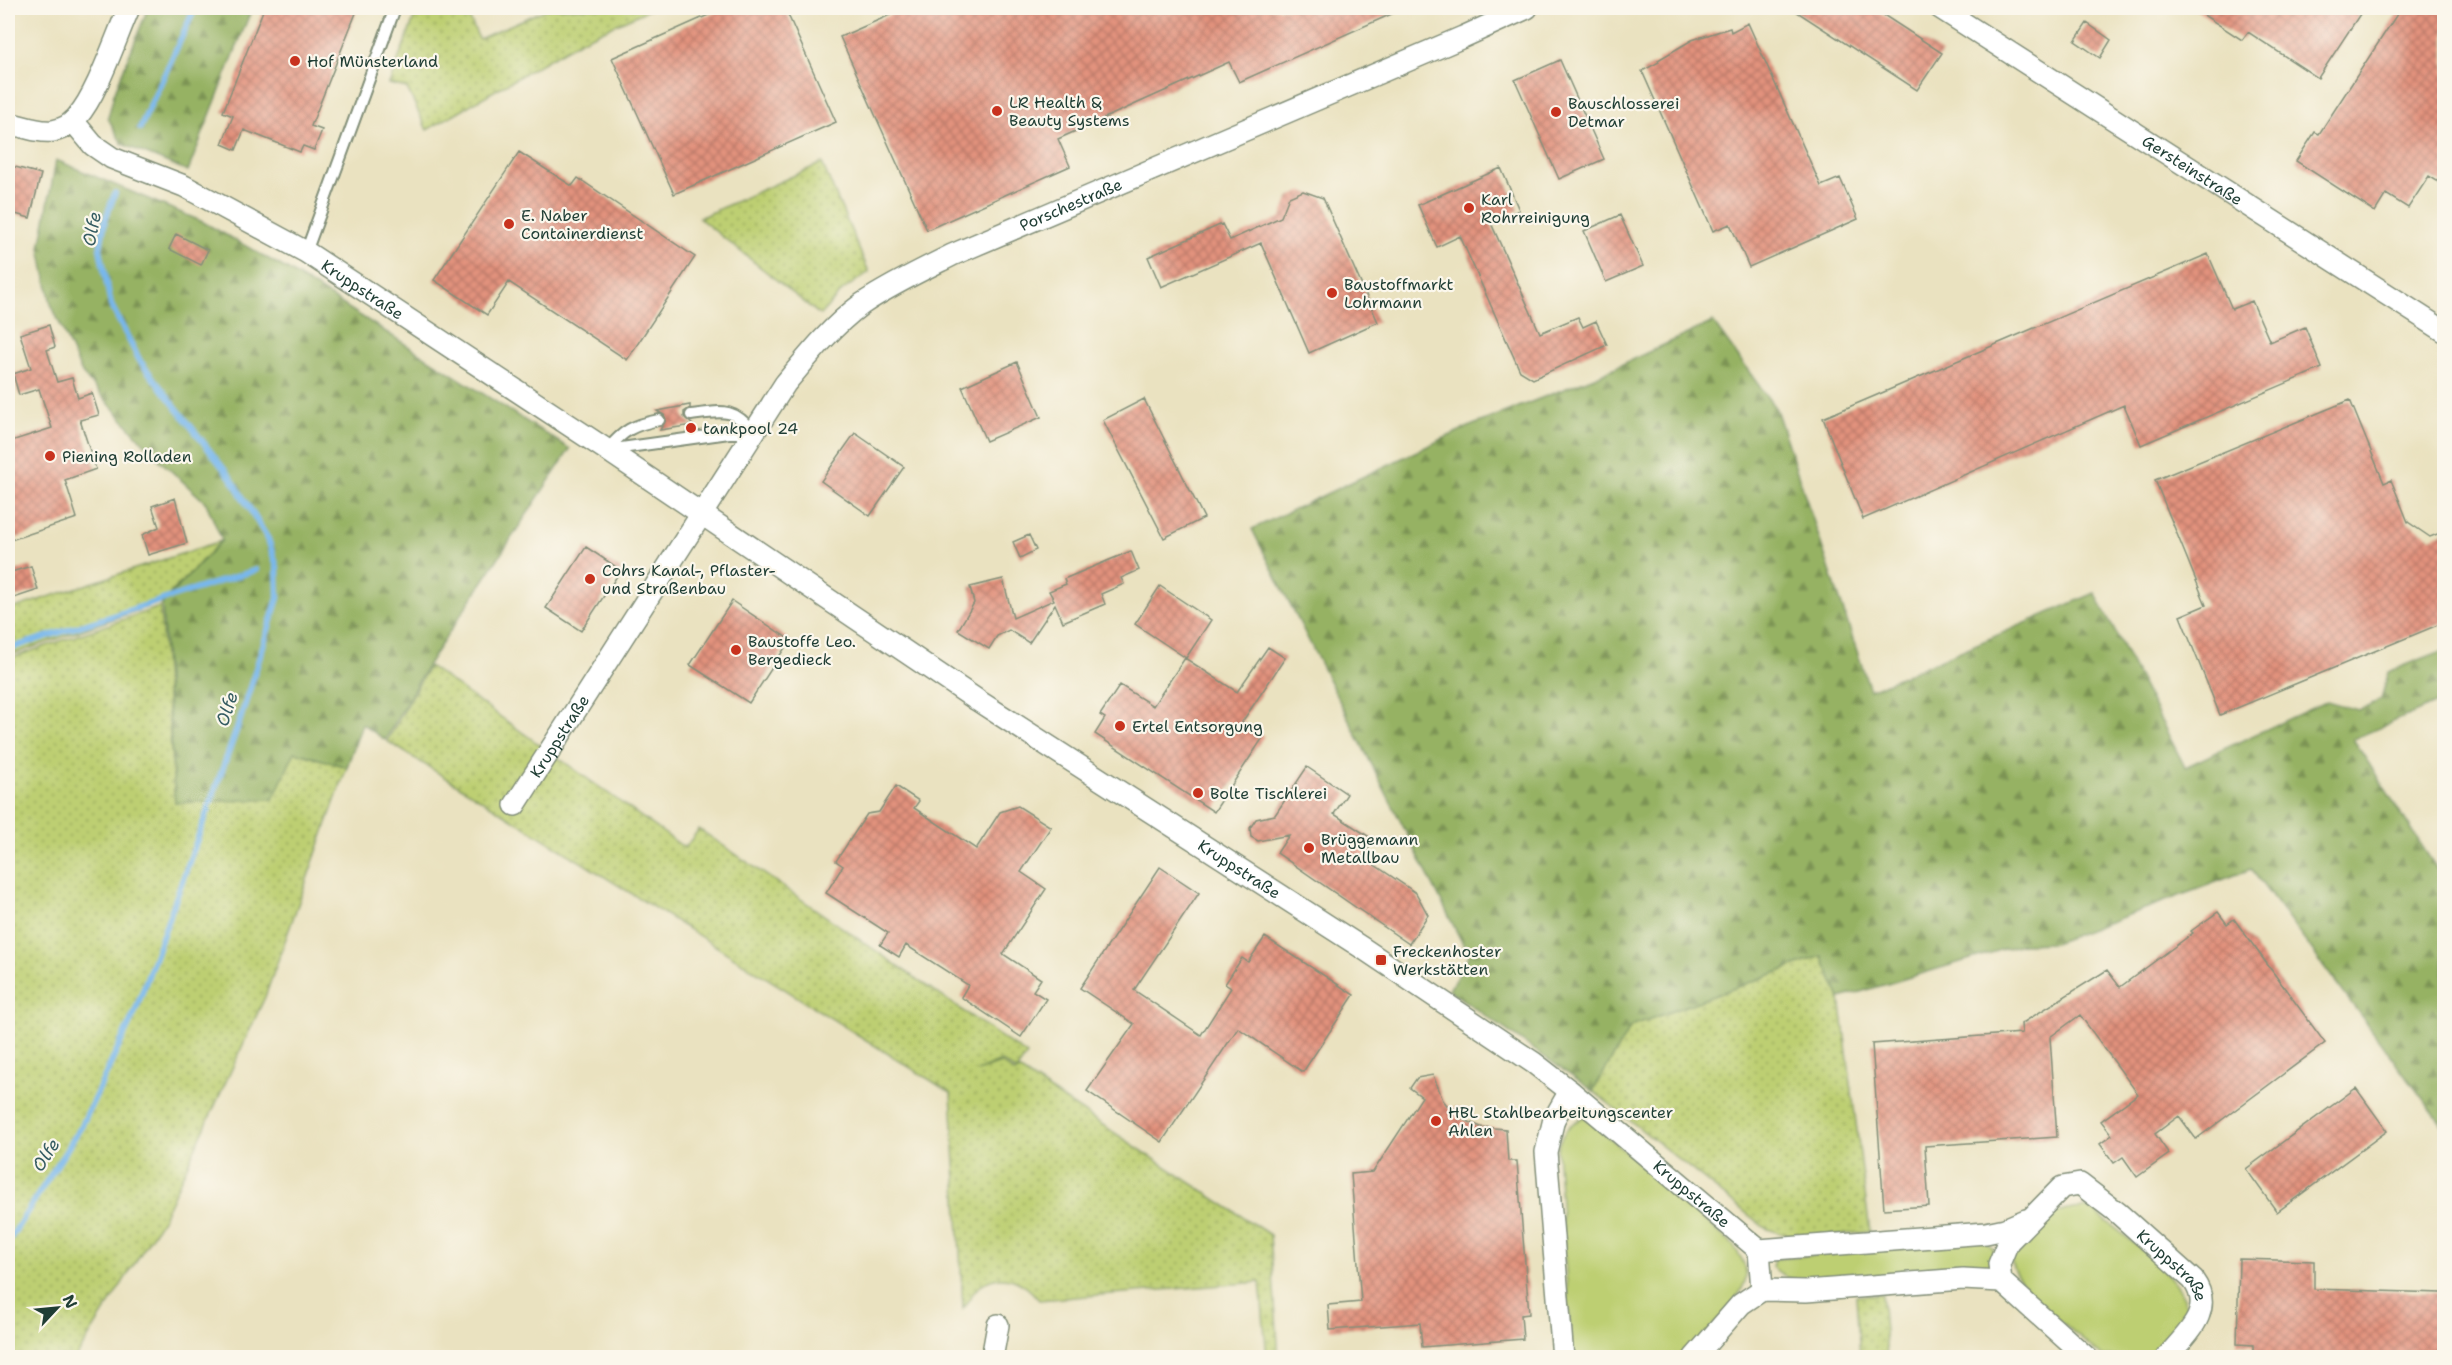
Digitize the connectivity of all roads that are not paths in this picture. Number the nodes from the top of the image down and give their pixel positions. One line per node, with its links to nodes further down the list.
1 (129, 8): 5 (street)
2 (395, 8): 7 (lane)
3 (1527, 8): 11 (street, Porschestraße)
4 (1940, 8): 8 (street, Gersteinstraße)
5 (73, 122): 6 (street); 7 (street, Kruppstraße)
6 (8, 123)
7 (306, 252): 12 (street, Kruppstraße)
8 (2445, 331)
9 (691, 415): 11 (lane)
10 (659, 420): 12 (lane)
11 (754, 434): 12 (lane); 13 (street, Porschestraße)
12 (607, 450): 13 (street, Kruppstraße)
13 (701, 513): 14 (street, Kruppstraße); 15 (street, Kruppstraße)
14 (516, 805)
15 (1570, 1091): 17 (street, Kruppstraße); 22 (street)
16 (2029, 1219): 17 (street, Kruppstraße); 18 (street, Kruppstraße); 25 (street, Kruppstraße)
17 (1759, 1250): 19 (street)
18 (2001, 1281): 19 (street); 24 (street)
19 (1762, 1290): 23 (street)
20 (998, 1325): 21 (street)
21 (992, 1358)
22 (1563, 1358)
23 (1694, 1358)
24 (2087, 1358)
25 (2166, 1358)

